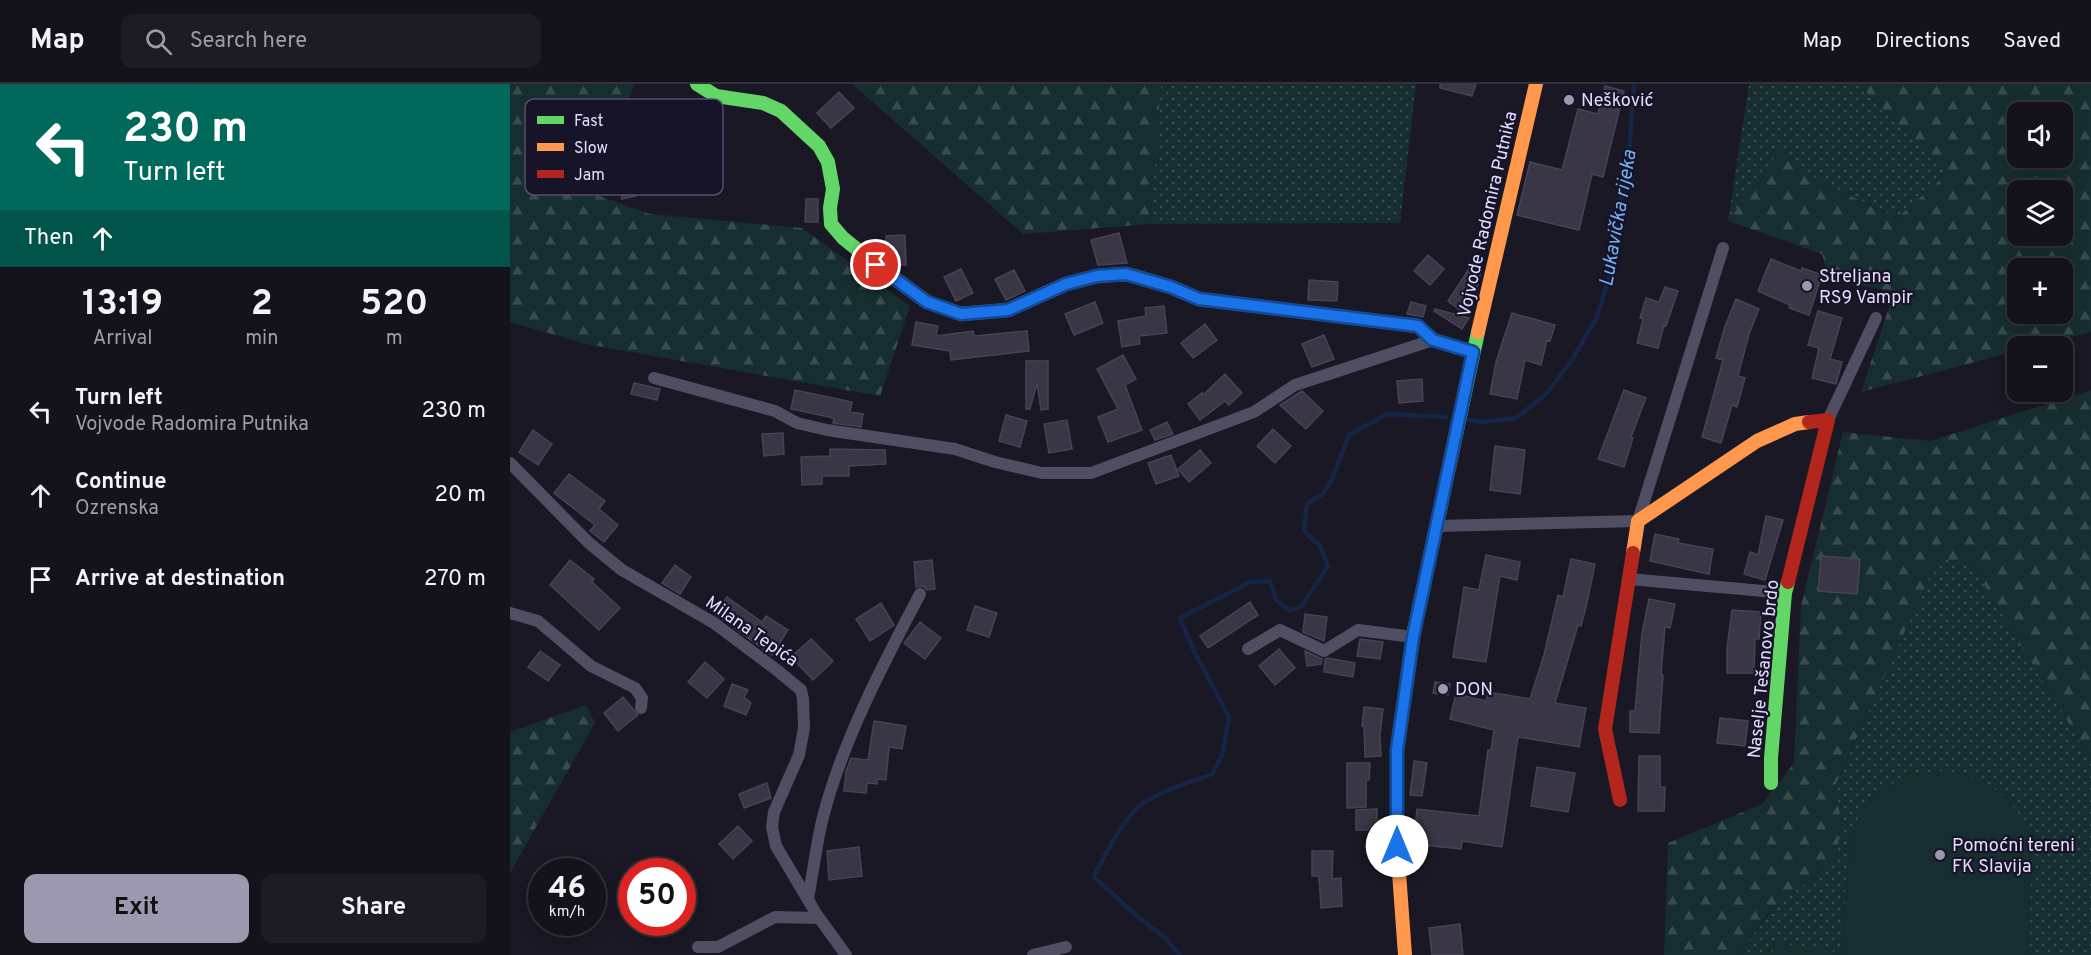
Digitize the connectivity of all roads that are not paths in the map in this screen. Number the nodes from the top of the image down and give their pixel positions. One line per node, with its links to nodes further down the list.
1 (697, 84): 5 (street)
2 (1536, 84): 6 (street, Vojvode Radomira Putnika)
3 (1723, 248): 10 (street)
4 (1876, 318): 8 (street, Naselje Tešanovo brdo)
5 (1433, 340): 6 (street); 7 (street)
6 (1473, 352): 11 (street, Vojvode Radomira Putnika)
7 (654, 378)
8 (1828, 420): 10 (street); 14 (street, Naselje Tešanovo brdo)
9 (510, 464): 21 (street, Milana Tepića)
10 (1638, 521): 11 (street); 12 (street)
11 (1438, 526): 16 (street, Vojvode Radomira Putnika)
12 (1629, 579): 14 (street); 20 (street)
13 (920, 594): 21 (street)
14 (1785, 594): 19 (street, Naselje Tešanovo brdo)
15 (510, 613): 18 (street)
16 (1413, 637): 17 (street); 27 (street, Vojvode Radomira Putnika)
17 (1248, 649)
18 (641, 708)
19 (1771, 783)
20 (1620, 800)
21 (808, 898): 22 (street, Milana Tepića)
22 (819, 918): 23 (street); 25 (street, Milana Tepića)
23 (698, 947)
24 (1066, 947): 26 (street)
25 (846, 955)
26 (1033, 955)
27 (1405, 955)

